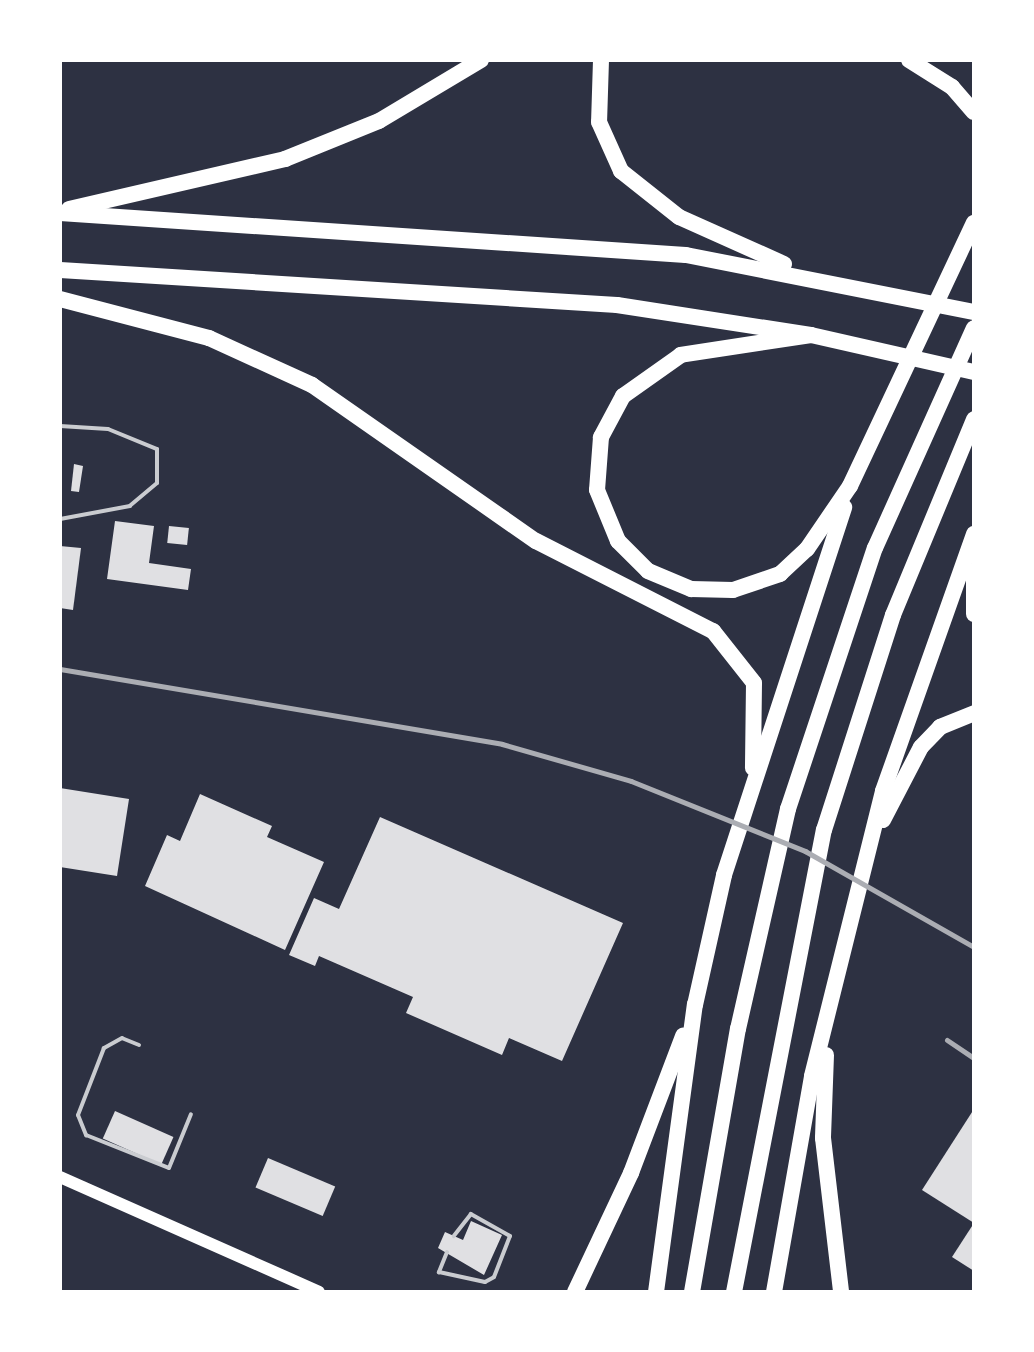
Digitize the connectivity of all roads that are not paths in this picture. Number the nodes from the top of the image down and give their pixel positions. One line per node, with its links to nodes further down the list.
1 (481, 60): 5 (highway)
2 (601, 60): 10 (highway)
3 (909, 60): 4 (highway)
4 (974, 112)
5 (60, 212): 10 (highway)
6 (974, 212): 8 (highway)
7 (974, 223): 8 (highway)
8 (964, 239): 18 (highway)
9 (60, 270): 14 (highway)
10 (812, 276): 12 (highway)
11 (60, 299): 24 (highway)
12 (974, 312)
13 (974, 328): 36 (highway)
14 (811, 335): 15 (highway); 18 (highway)
15 (974, 372)
16 (974, 419): 37 (highway)
17 (60, 426): 19 (lane)
18 (850, 486): 24 (highway)
19 (60, 519)
20 (974, 534): 25 (highway)
21 (974, 571): 22 (highway)
22 (974, 614)
23 (974, 713): 25 (highway)
24 (753, 768): 26 (highway)
25 (867, 858): 27 (highway)
26 (695, 1005): 34 (highway); 35 (highway)
27 (828, 1017): 38 (highway); 39 (highway)
28 (139, 1045): 29 (lane)
29 (191, 1114)
30 (60, 1177): 33 (main road)
31 (454, 1236): 32 (lane)
32 (447, 1252)
33 (319, 1292)
34 (575, 1292)
35 (656, 1292)
36 (692, 1292)
37 (734, 1292)
38 (774, 1292)
39 (841, 1292)

